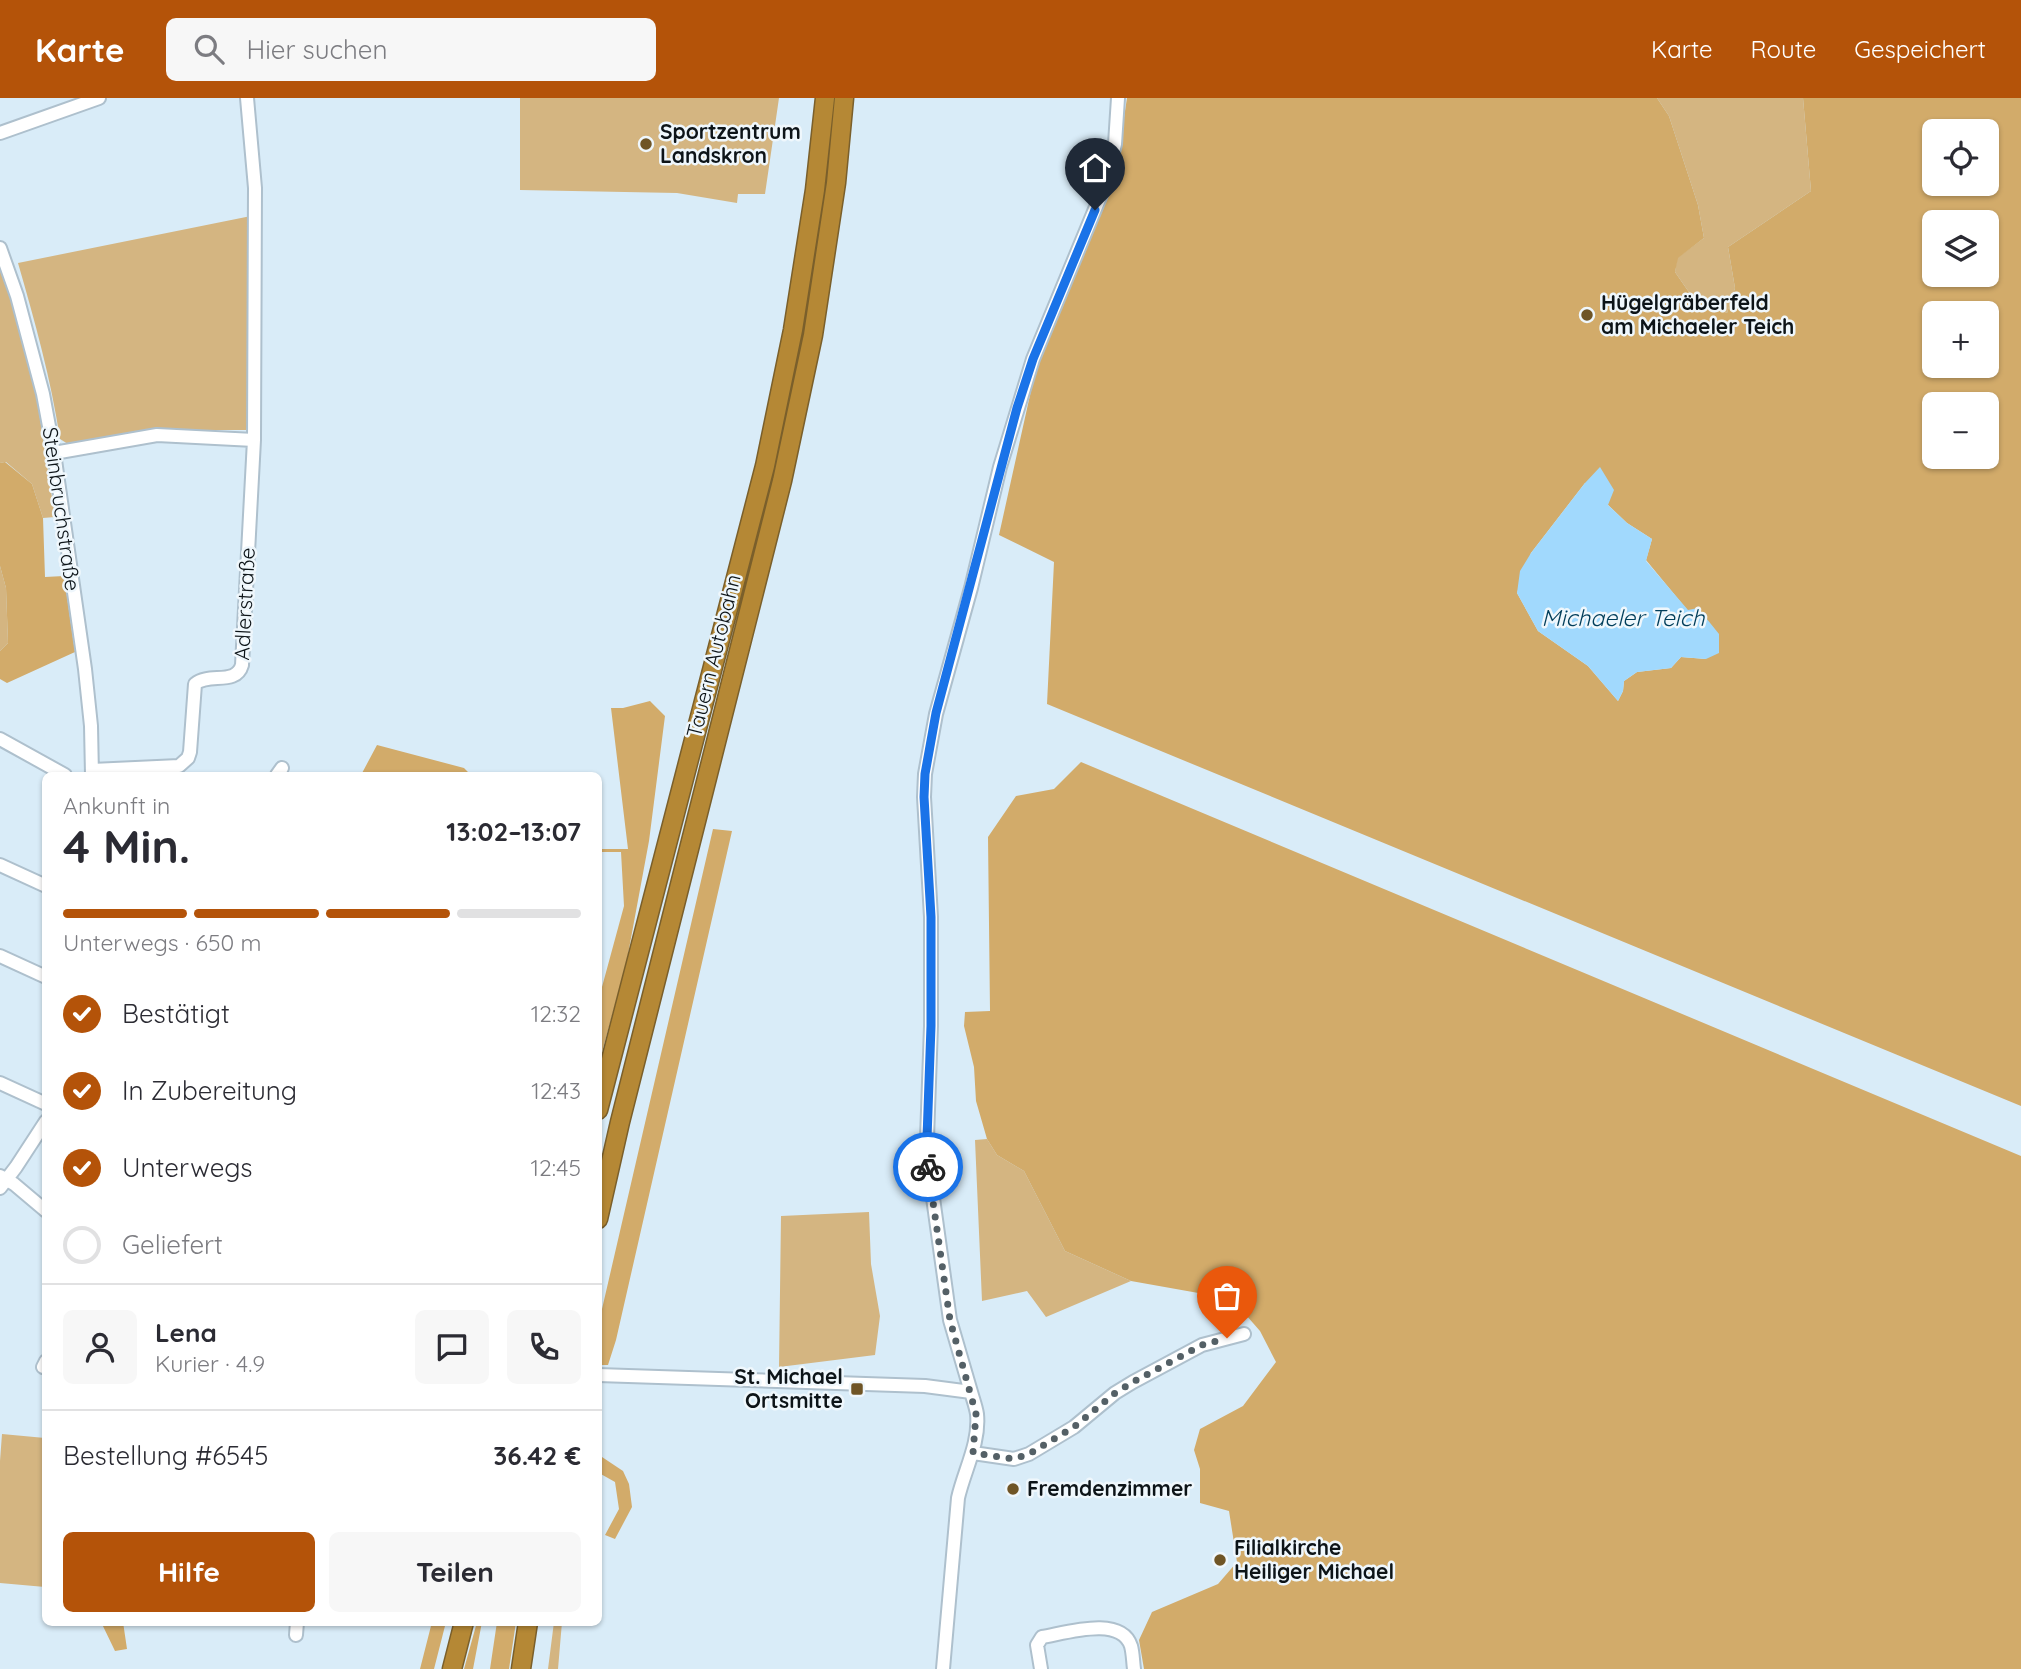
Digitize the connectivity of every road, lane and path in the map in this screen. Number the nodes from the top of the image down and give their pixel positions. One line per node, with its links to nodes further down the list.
1 (99, 98): 6 (street)
2 (247, 98): 8 (street, Adlerstraße)
3 (825, 98): 19 (highway, Tauern Autobahn)
4 (844, 98): 23 (highway, Tauern Autobahn)
5 (1118, 98): 27 (street)
6 (0, 133)
7 (0, 248): 9 (street, Steinbruchstraße)
8 (254, 440): 9 (street); 13 (street, Adlerstraße)
9 (54, 453): 12 (street, Steinbruchstraße)
10 (0, 739): 11 (street)
11 (60, 772)
12 (92, 772)
13 (104, 772)
14 (0, 865): 15 (street)
15 (42, 884)
16 (0, 956): 17 (street)
17 (42, 975)
18 (0, 1083): 20 (street)
19 (602, 1095)
20 (42, 1102)
21 (42, 1127): 22 (street)
22 (3, 1181): 24 (street)
23 (602, 1201)
24 (42, 1208)
25 (1244, 1334): 28 (street)
26 (602, 1375): 27 (street)
27 (971, 1392): 28 (street)
28 (973, 1453): 33 (street)
29 (463, 1626): 31 (highway)
30 (527, 1626): 32 (highway)
31 (452, 1669)
32 (521, 1669)
33 (943, 1669)
34 (1041, 1669): 35 (street)
35 (1134, 1669)

